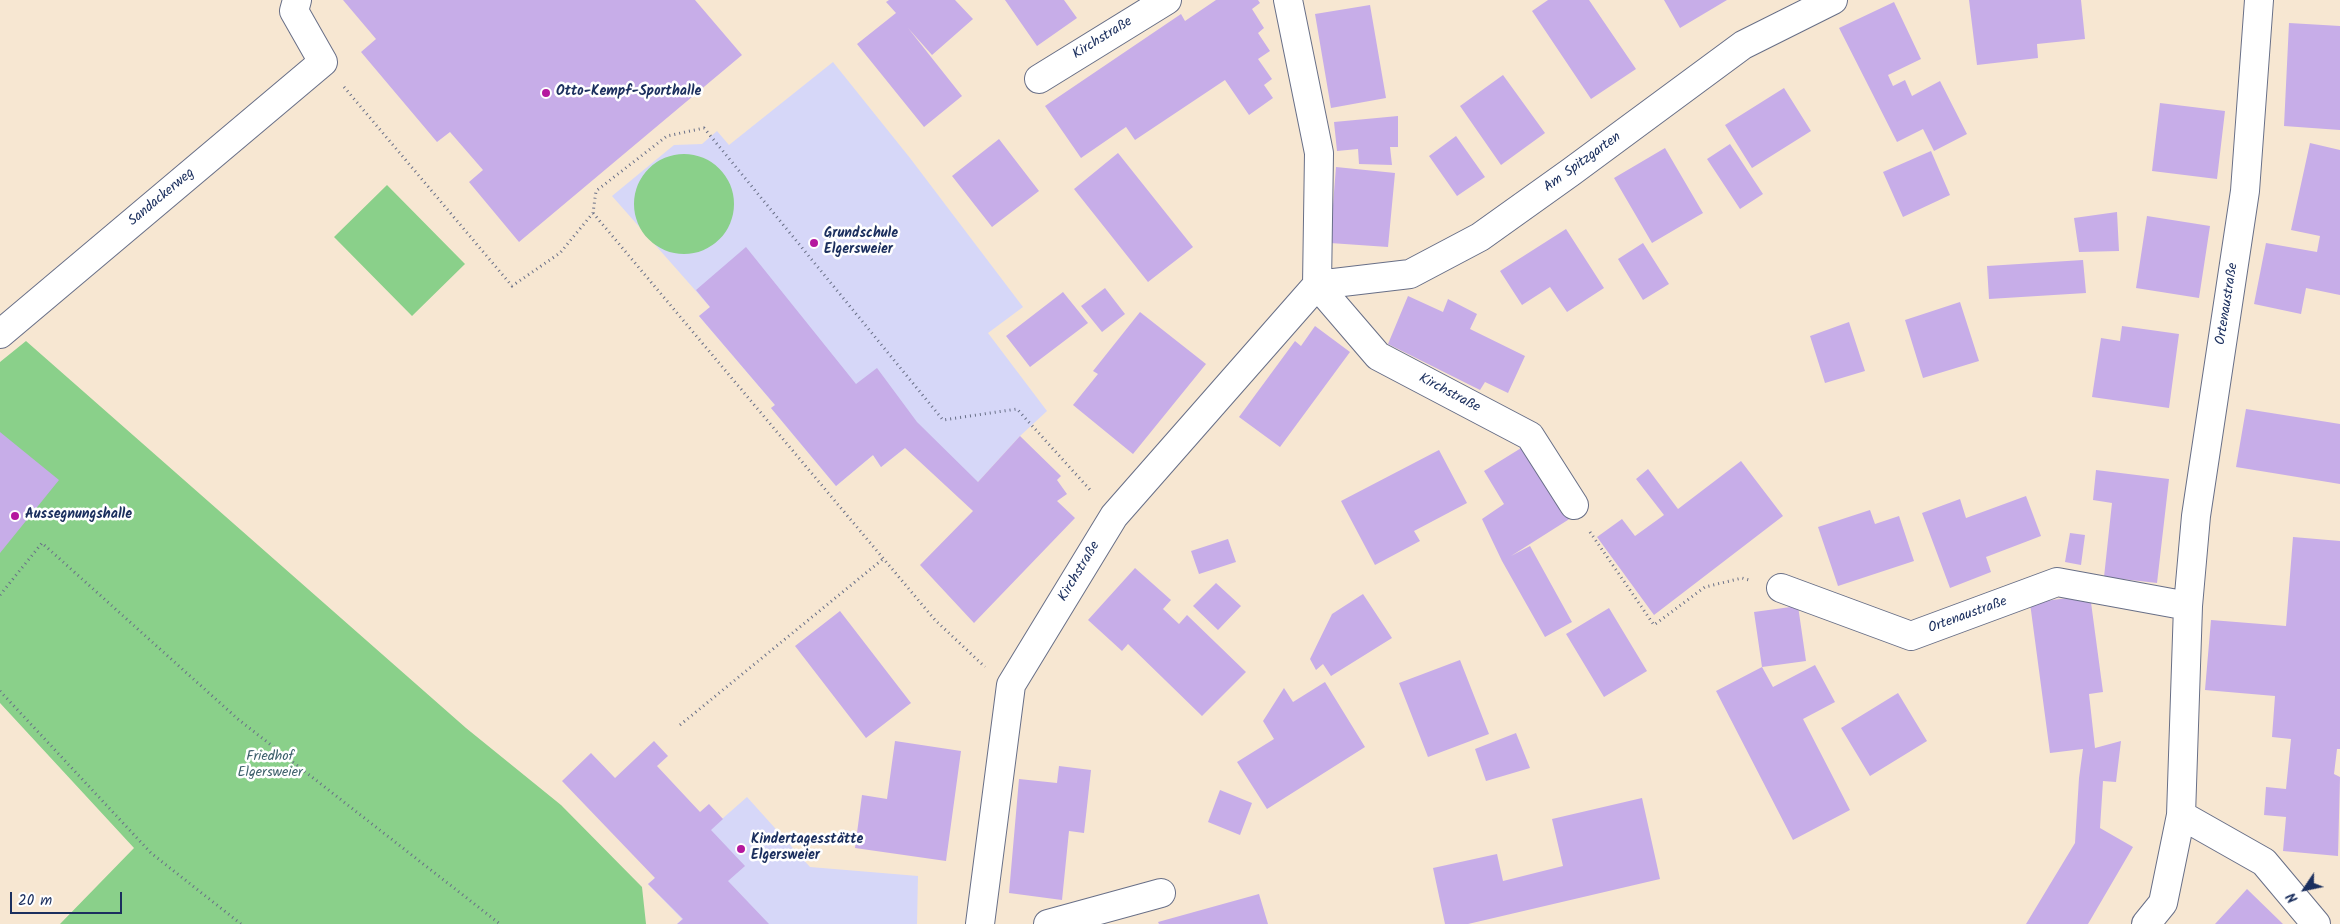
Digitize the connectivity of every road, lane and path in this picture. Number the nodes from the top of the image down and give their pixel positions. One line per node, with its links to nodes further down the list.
1 (297, 0): 6 (street)
2 (1167, 0): 7 (street, Kirchstraße)
3 (1288, 0): 9 (street)
4 (1833, 0): 9 (street, Am Spitzgarten)
5 (2259, 0): 16 (street, Ortenaustraße)
6 (323, 62): 8 (path); 10 (street, Sandackerweg)
7 (1039, 79)
8 (593, 214): 12 (path); 13 (path)
9 (1317, 285): 11 (street, Kirchstraße); 12 (street, Kirchstraße)
10 (0, 334)
11 (1574, 506): 14 (path)
12 (1114, 516): 17 (street, Kirchstraße)
13 (883, 559): 17 (path); 19 (path)
14 (1781, 588): 16 (street, Ortenaustraße)
15 (0, 595): 23 (path)
16 (2188, 606): 20 (street, Ortenaustraße)
17 (1011, 685): 24 (street, Kirchstraße)
18 (0, 691): 22 (path)
19 (680, 726)
20 (2181, 815): 26 (street, Ortenaustraße); 27 (street)
21 (1161, 894): 25 (street)
22 (241, 924)
23 (500, 924)
24 (980, 924)
25 (1048, 924)
26 (2146, 924)
27 (2316, 924)

